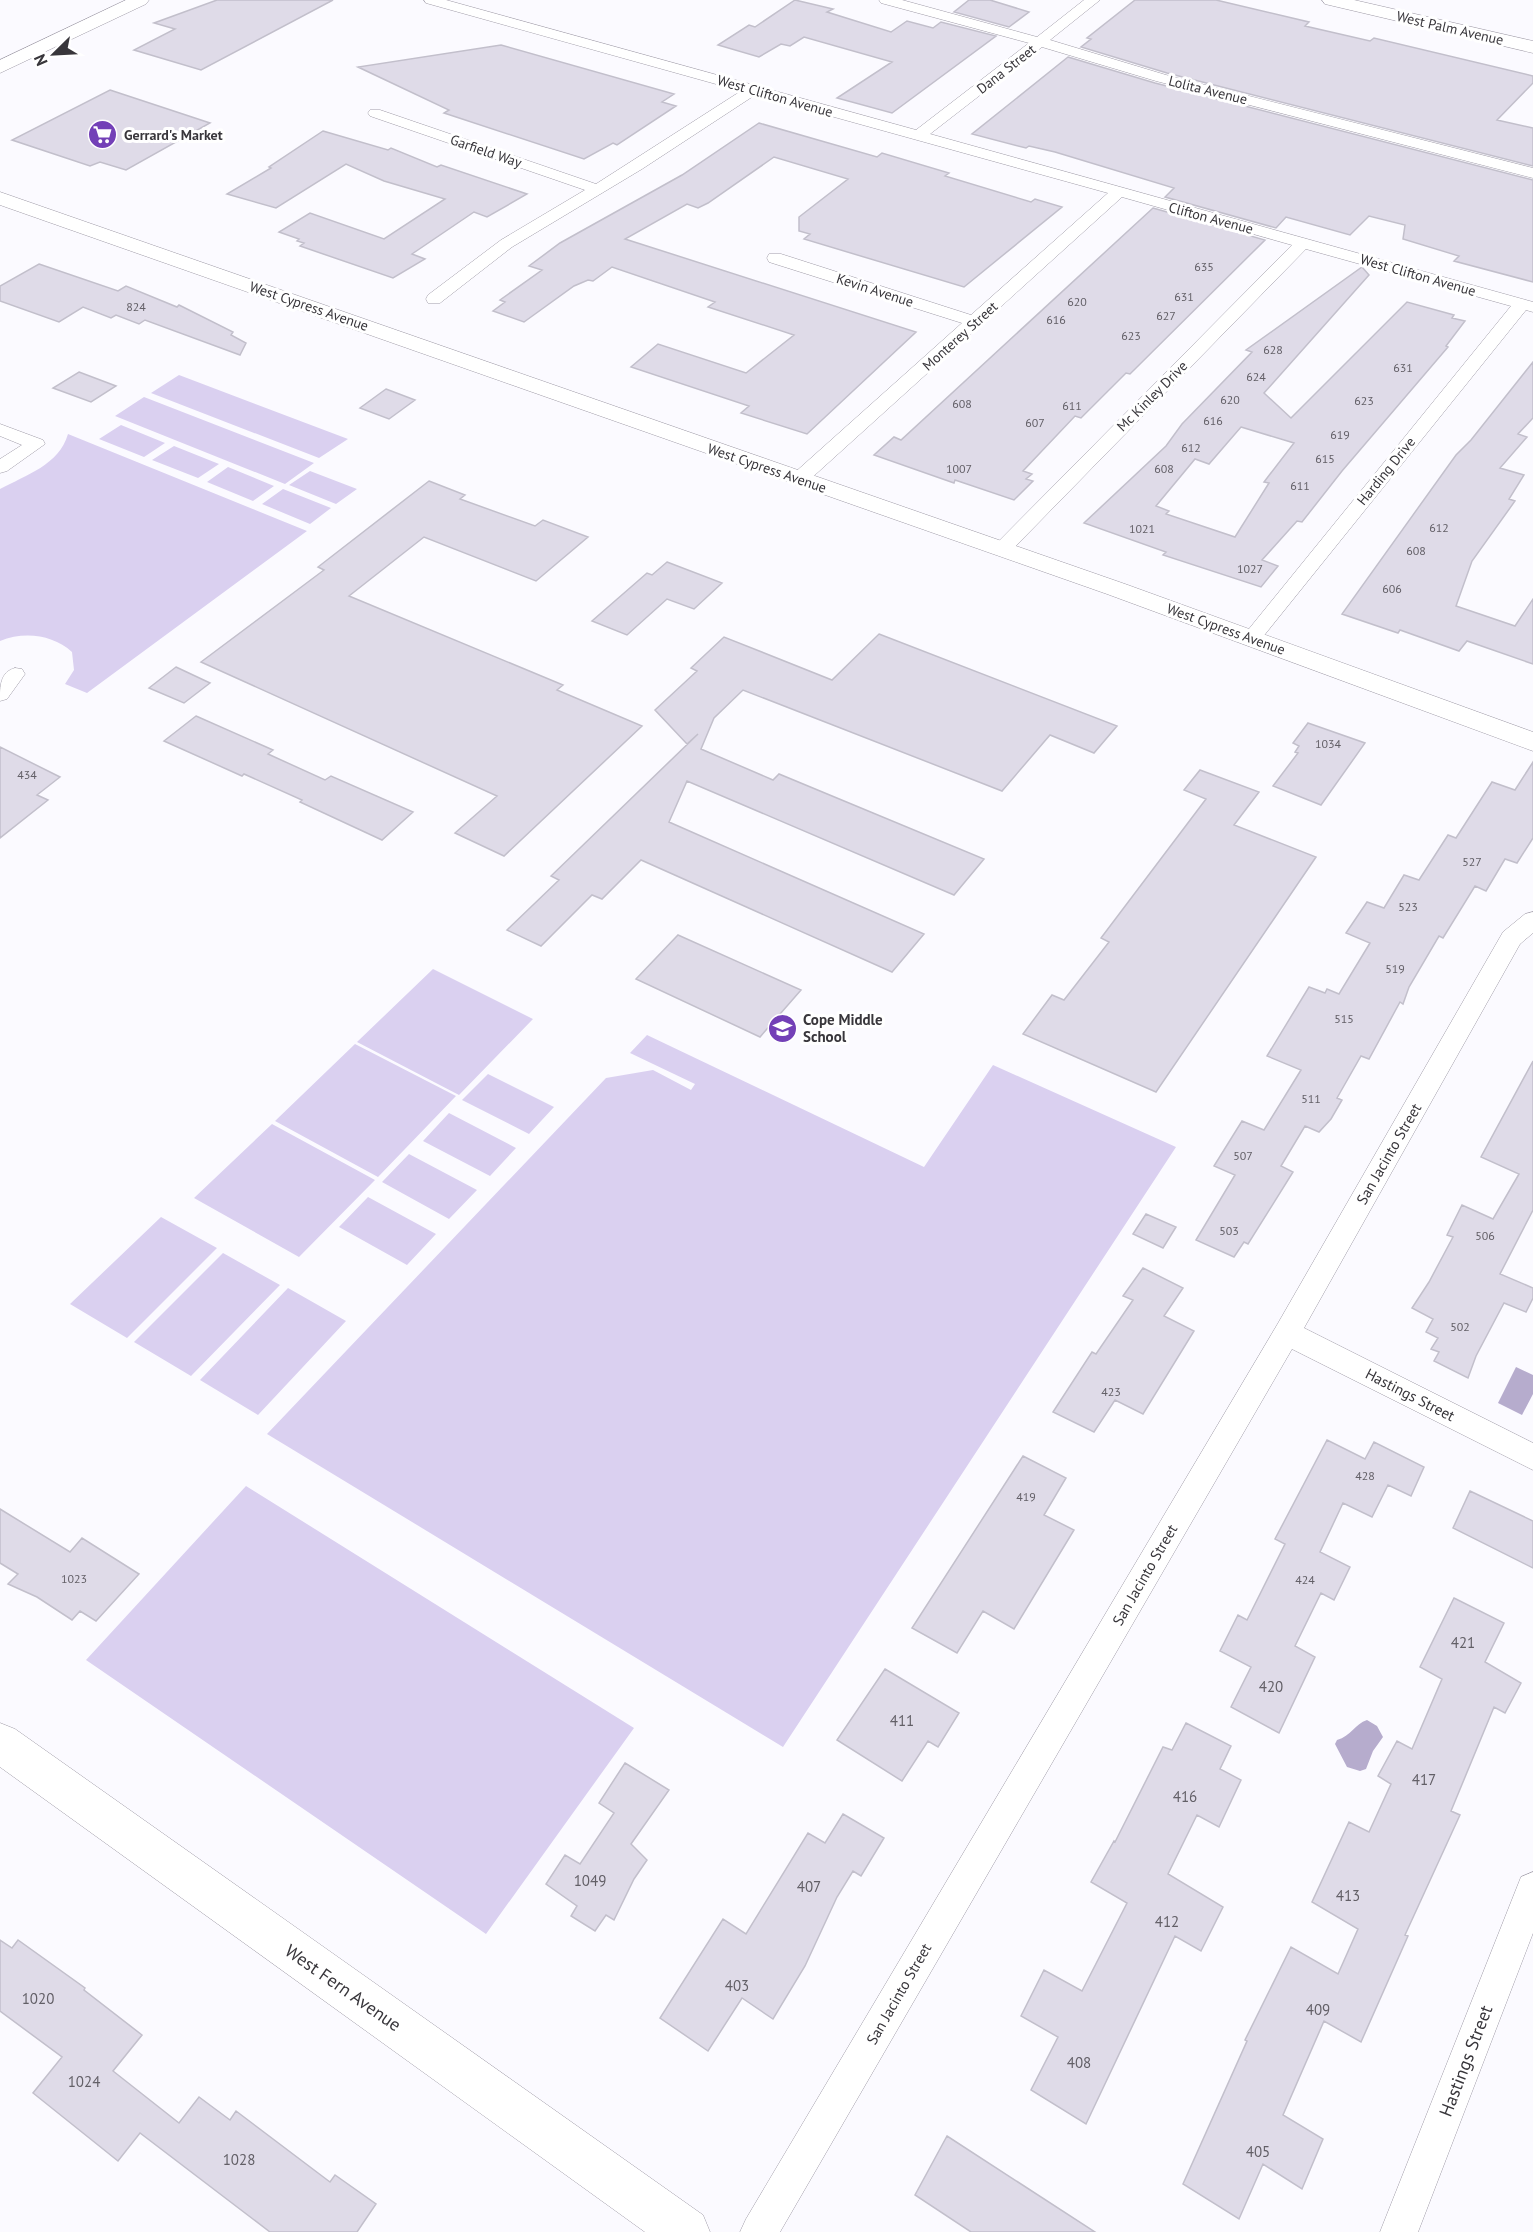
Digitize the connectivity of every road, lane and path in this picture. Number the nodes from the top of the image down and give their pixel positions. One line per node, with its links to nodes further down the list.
1 (140, 0): 8 (main road)
2 (431, 0): 9 (street, West Clifton Avenue)
3 (886, 0): 6 (street, Lolita Avenue)
4 (1093, 0): 6 (street, Dana Street)
5 (1334, 0): 7 (main road, West Palm Avenue)
6 (1041, 42): 11 (street, Dana Street); 12 (street, Lolita Avenue)
7 (1533, 47)
8 (0, 68)
9 (752, 90): 11 (street, West Clifton Avenue); 13 (street)
10 (375, 113): 13 (street, Garfield Way)
11 (918, 136): 14 (street, West Clifton Avenue)
12 (1533, 173)
13 (596, 189): 18 (street)
14 (1119, 192): 16 (street, Clifton Avenue); 20 (street, Monterey Street)
15 (0, 198): 23 (main road, West Cypress Avenue)
16 (1303, 243): 19 (street, West Clifton Avenue); 24 (street, Mc Kinley Drive)
17 (775, 258): 20 (street, Kevin Avenue)
18 (434, 299)
19 (1527, 305): 25 (street, Harding Drive)
20 (975, 322): 23 (street, Monterey Street)
21 (0, 429): 22 (street)
22 (0, 467)
23 (799, 479): 24 (main road, West Cypress Avenue)
24 (1001, 550): 25 (main road, West Cypress Avenue)
25 (1251, 639): 28 (main road, West Cypress Avenue)
26 (15, 674): 27 (street)
27 (0, 694)
28 (1533, 742)
29 (1533, 920): 30 (street, San Jacinto Street)
30 (1287, 1334): 31 (street, Hastings Street); 35 (street, San Jacinto Street)
31 (1533, 1456)
32 (0, 1743): 34 (main road, West Fern Avenue)
33 (1533, 1890): 36 (street, Hastings Street)
34 (686, 2232)
35 (759, 2232)
36 (1399, 2232)

